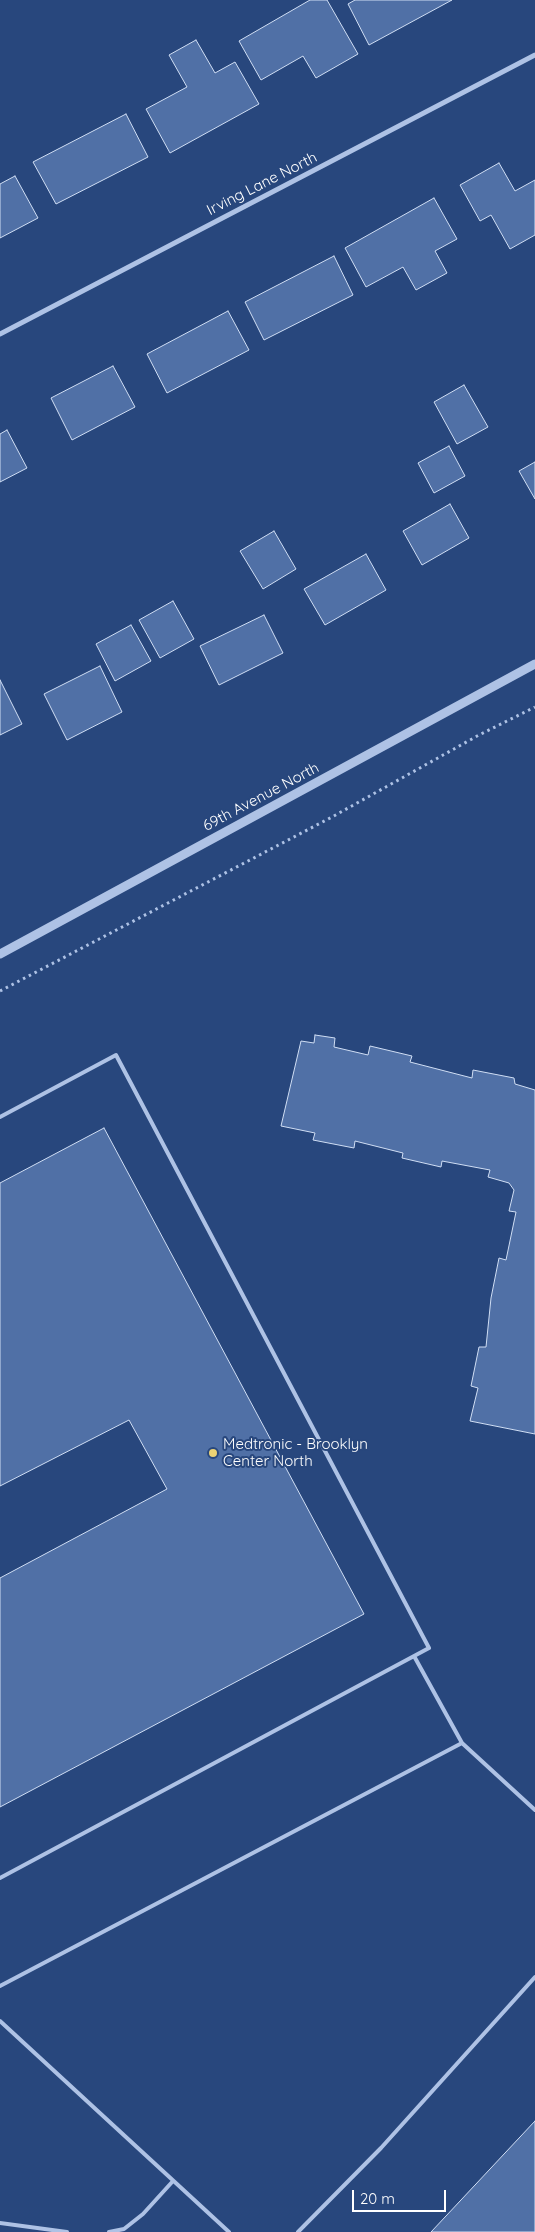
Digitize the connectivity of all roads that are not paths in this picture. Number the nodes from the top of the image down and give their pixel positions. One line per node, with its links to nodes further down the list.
1 (535, 55): 2 (street, Irving Lane North)
2 (0, 334)
3 (535, 664): 4 (street, 69th Avenue North)
4 (0, 954)
5 (0, 1117): 6 (lane)
6 (414, 1656): 7 (lane); 9 (lane)
7 (462, 1743): 8 (lane); 11 (lane)
8 (535, 1810)
9 (0, 1878)
10 (535, 1978): 18 (lane)
11 (0, 1986)
12 (0, 2021): 13 (lane)
13 (173, 2180): 16 (lane); 17 (lane)
14 (0, 2223): 15 (lane)
15 (67, 2232)
16 (109, 2232)
17 (229, 2232)
18 (298, 2232)

